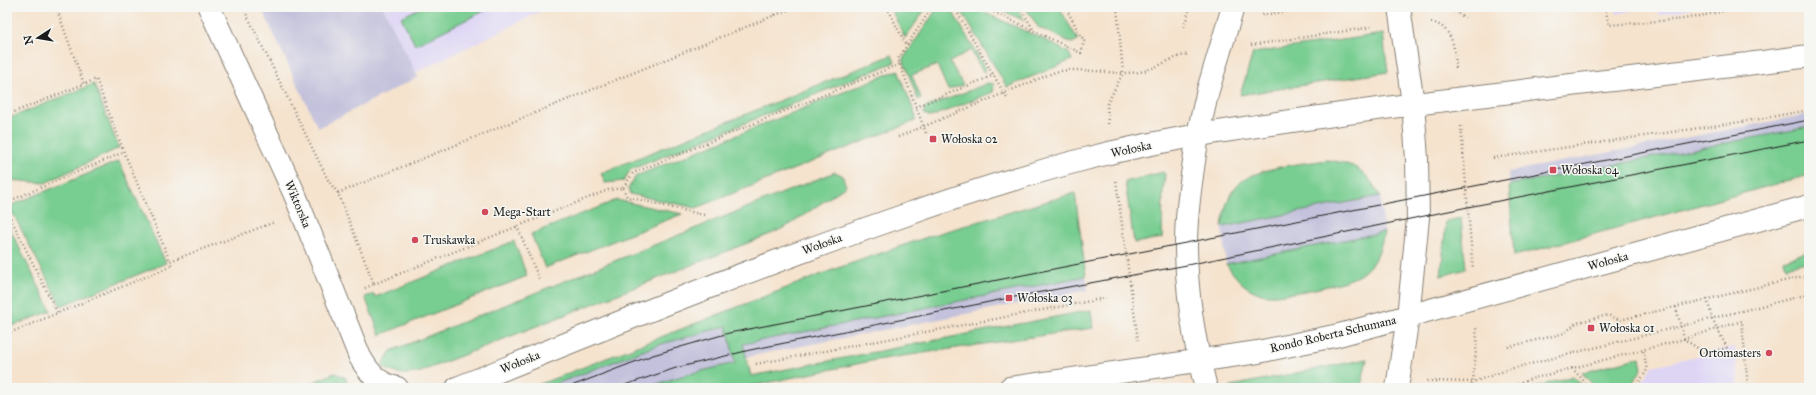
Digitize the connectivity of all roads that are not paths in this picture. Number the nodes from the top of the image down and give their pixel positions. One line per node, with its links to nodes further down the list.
1 (209, 7): 10 (main road, Wiktorska)
2 (1233, 7): 6 (main road)
3 (1400, 7): 5 (main road, Rondo Roberta Schumana)
4 (1809, 56): 5 (main road)
5 (1413, 103): 6 (main road); 8 (main road, Rondo Roberta Schumana)
6 (1198, 134): 9 (main road); 11 (main road, Wołoska)
7 (1809, 206): 8 (main road, Wołoska)
8 (1408, 317): 9 (main road, Rondo Roberta Schumana); 14 (main road)
9 (1199, 361): 12 (main road); 13 (main road)
10 (397, 388)
11 (457, 388)
12 (1010, 388)
13 (1206, 388)
14 (1397, 388)

